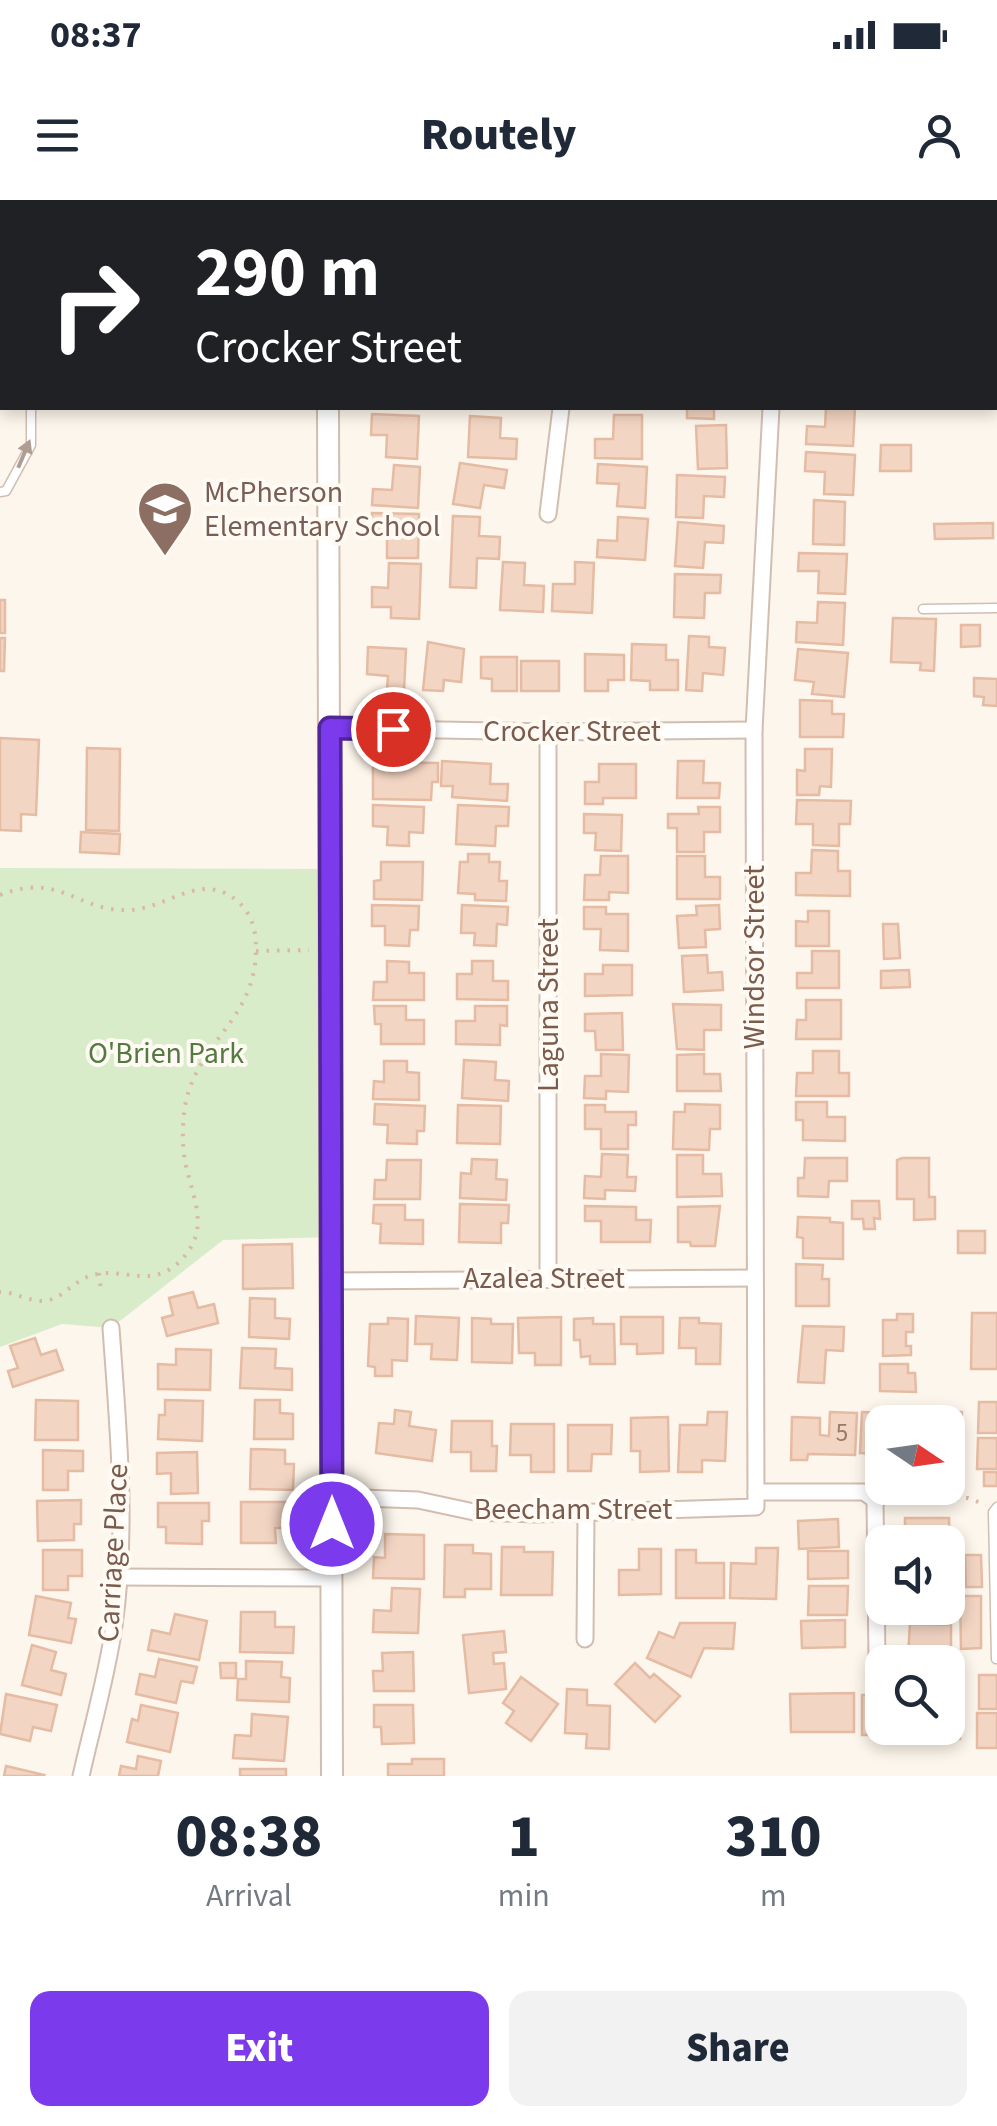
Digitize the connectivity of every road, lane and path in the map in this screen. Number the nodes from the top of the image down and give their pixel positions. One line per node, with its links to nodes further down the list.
1 (31, 410): 5 (lane, one-way to 1)
2 (328, 410): 9 (street)
3 (561, 410): 6 (street)
4 (771, 410): 10 (street, Windsor Street)
5 (0, 492)
6 (548, 514)
7 (997, 608): 8 (lane)
8 (924, 610)
9 (330, 728): 11 (street, Crocker Street); 18 (street)
10 (754, 730): 11 (street, Crocker Street); 17 (street, Windsor Street)
11 (548, 732): 16 (street, Laguna Street)
12 (0, 896): 13 (path)
13 (256, 950): 14 (path); 15 (path)
14 (309, 950)
15 (98, 1273): 19 (path); 20 (path)
16 (548, 1278): 17 (street, Azalea Street); 18 (street, Azalea Street)
17 (756, 1278): 24 (street, Windsor Street)
18 (332, 1281): 22 (street)
19 (100, 1291)
20 (0, 1292)
21 (111, 1328): 27 (street, Carriage Place)
22 (332, 1497): 26 (street, Beecham Street); 28 (street)
23 (965, 1498): 25 (path)
24 (756, 1499): 26 (street, Beecham Street); 30 (street, Beecham Street)
25 (996, 1508): 31 (lane)
26 (586, 1513): 29 (street)
27 (118, 1577): 28 (street); 32 (street, Carriage Place)
28 (331, 1578): 33 (street)
29 (585, 1639)
30 (878, 1645)
31 (996, 1659)
32 (81, 1776)
33 (332, 1776)

